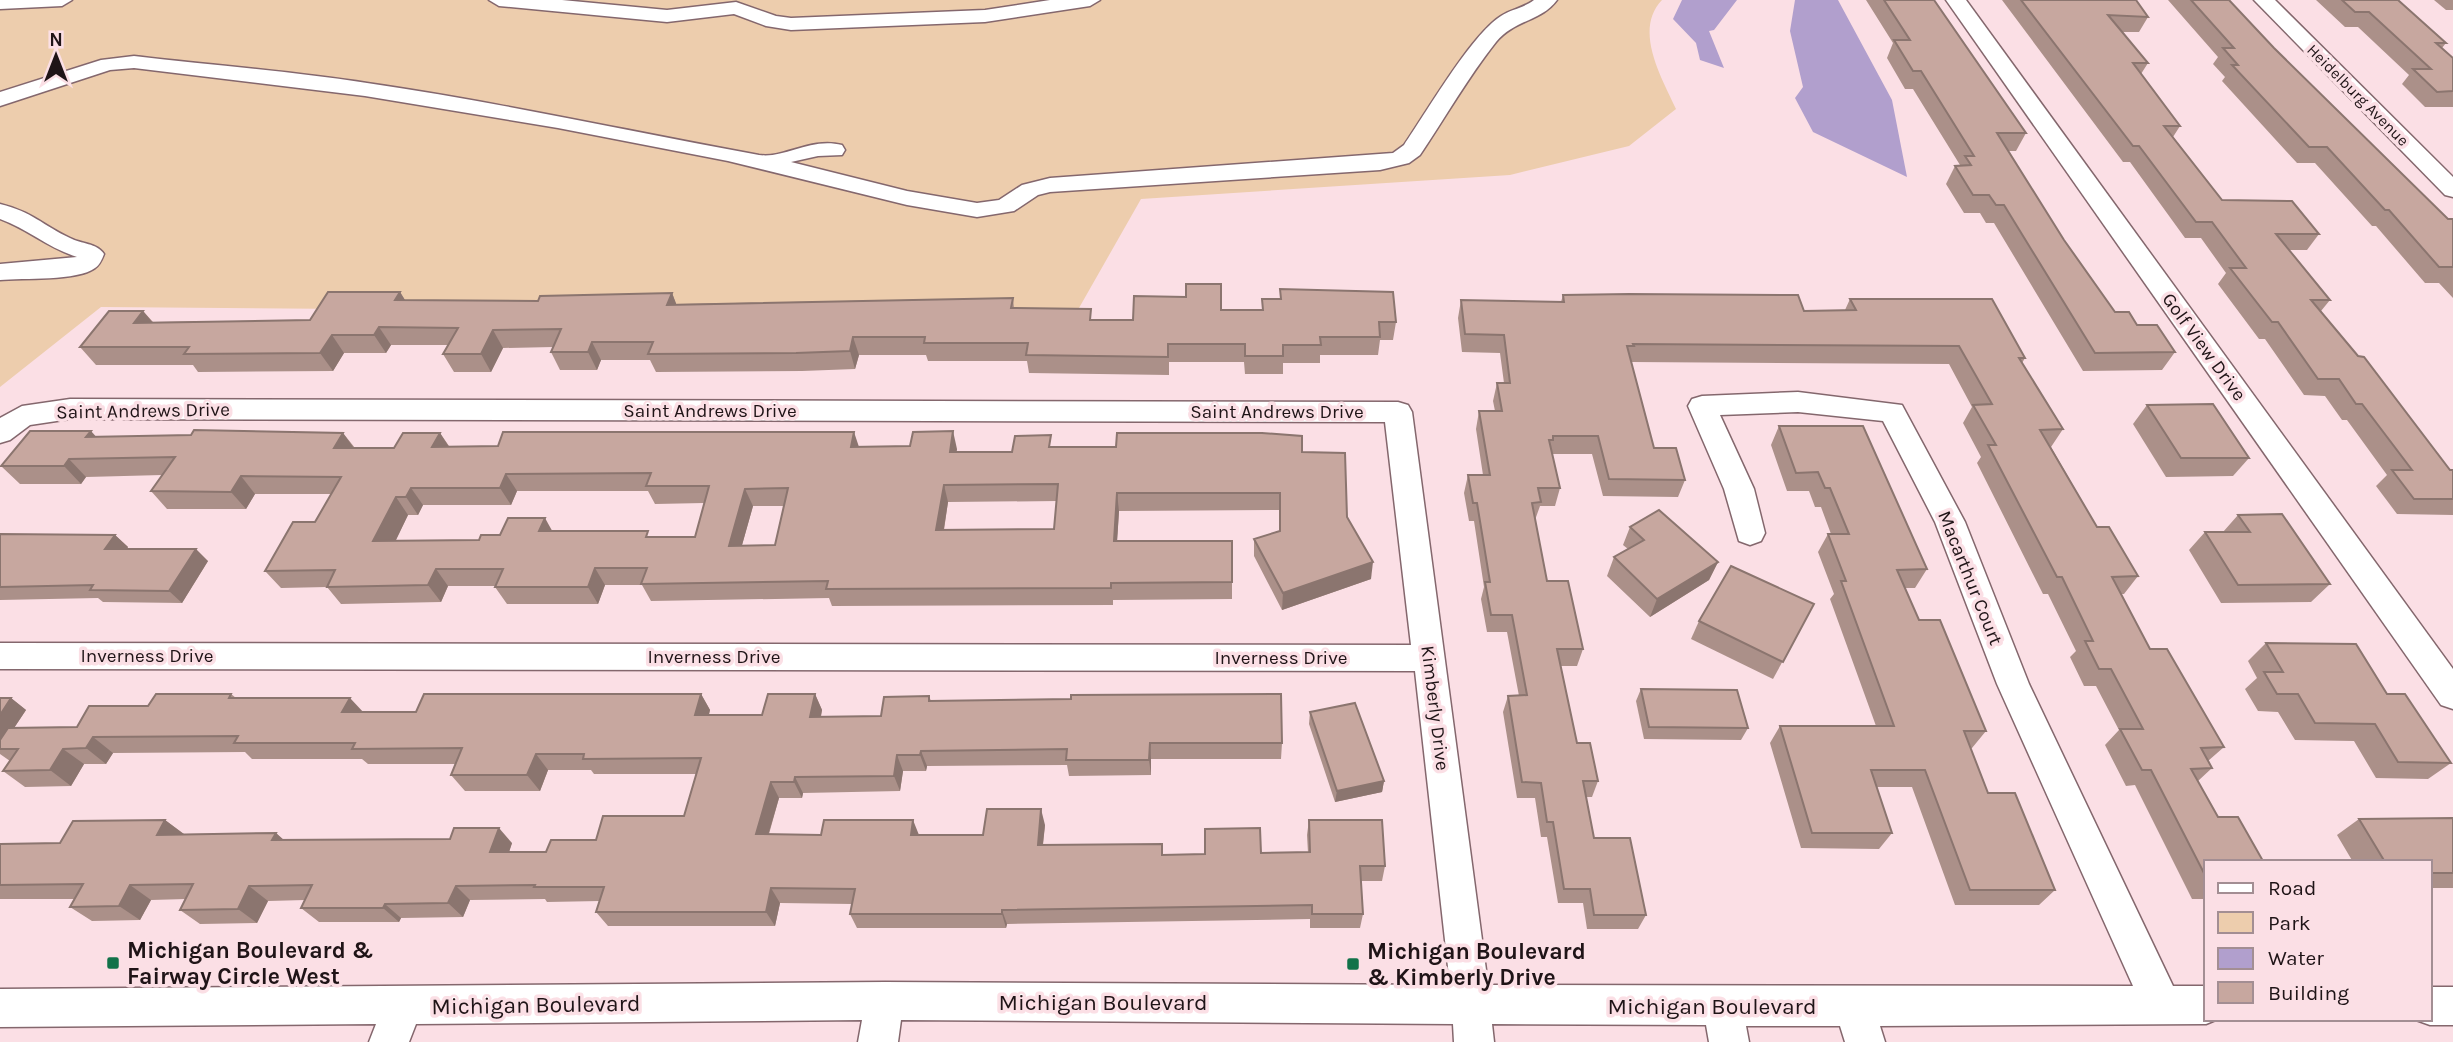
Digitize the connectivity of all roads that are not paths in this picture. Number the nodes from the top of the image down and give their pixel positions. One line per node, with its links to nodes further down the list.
1 (62, 0): 7 (street)
2 (499, 0): 3 (street)
3 (1090, 0)
4 (1547, 0): 10 (street)
5 (1956, 0): 19 (street, Golf View Drive)
6 (2264, 0): 11 (street, Heidelburg Avenue)
7 (0, 3)
8 (0, 99): 10 (street)
9 (834, 150): 10 (street)
10 (762, 162)
11 (2453, 190)
12 (0, 211): 13 (street)
13 (0, 272)
14 (1398, 412): 15 (street, Saint Andrews Drive); 18 (street, Kimberly Drive)
15 (0, 433)
16 (1750, 533): 22 (street, Macarthur Court)
17 (0, 656): 18 (street, Inverness Drive)
18 (1429, 658): 21 (street, Kimberly Drive)
19 (2453, 695)
20 (885, 1001): 21 (street, Michigan Boulevard); 23 (street, Michigan Boulevard); 31 (street)
21 (1471, 1004): 28 (street, Michigan Boulevard); 32 (street, Kimberly Drive)
22 (2162, 1005): 24 (street, Michigan Boulevard); 29 (street, Michigan Boulevard)
23 (403, 1006): 27 (street, Michigan Boulevard); 30 (street)
24 (2204, 1006)
25 (2432, 1006): 26 (street)
26 (2453, 1006)
27 (0, 1008)
28 (1725, 1024): 29 (street, Michigan Boulevard)
29 (1859, 1025)
30 (389, 1042)
31 (878, 1042)
32 (1474, 1042)

